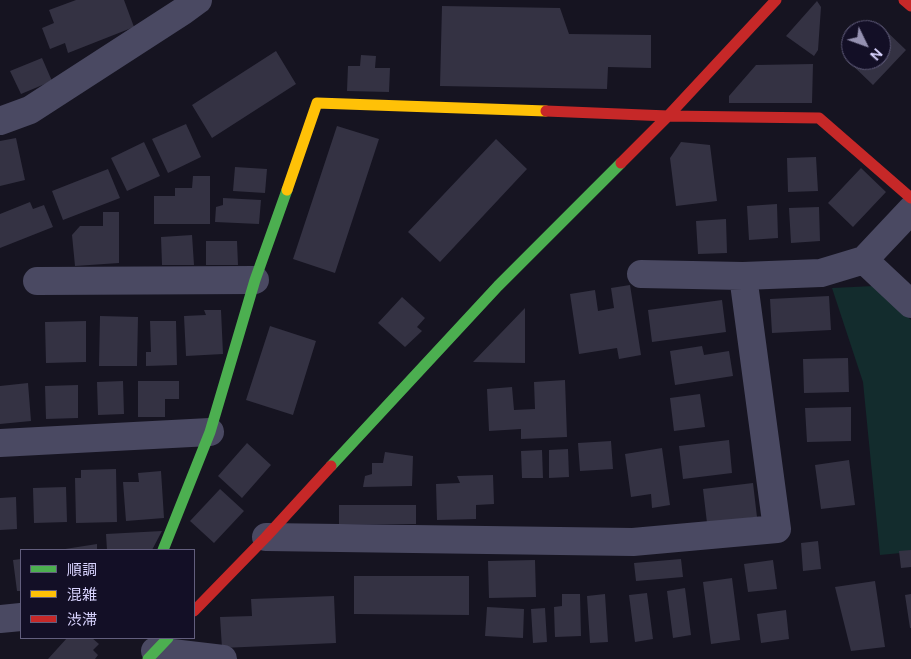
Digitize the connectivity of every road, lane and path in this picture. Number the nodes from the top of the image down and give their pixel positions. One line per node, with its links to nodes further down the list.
1 (198, 0): 6 (street)
2 (776, 0): 5 (street)
3 (904, 0): 4 (street)
4 (911, 6)
5 (668, 116): 7 (street); 12 (street); 17 (street)
6 (0, 121)
7 (911, 198)
8 (911, 210): 9 (street)
9 (864, 260): 11 (street); 14 (street)
10 (641, 274): 11 (street)
11 (743, 276): 17 (street)
12 (256, 280): 13 (street); 15 (street)
13 (37, 281)
14 (911, 304)
15 (210, 432): 16 (street); 18 (street)
16 (0, 443)
17 (266, 537): 19 (street)
18 (163, 549)
19 (199, 601)
20 (20, 617): 21 (street)
21 (0, 619)
22 (157, 649): 23 (street)
23 (222, 659)

